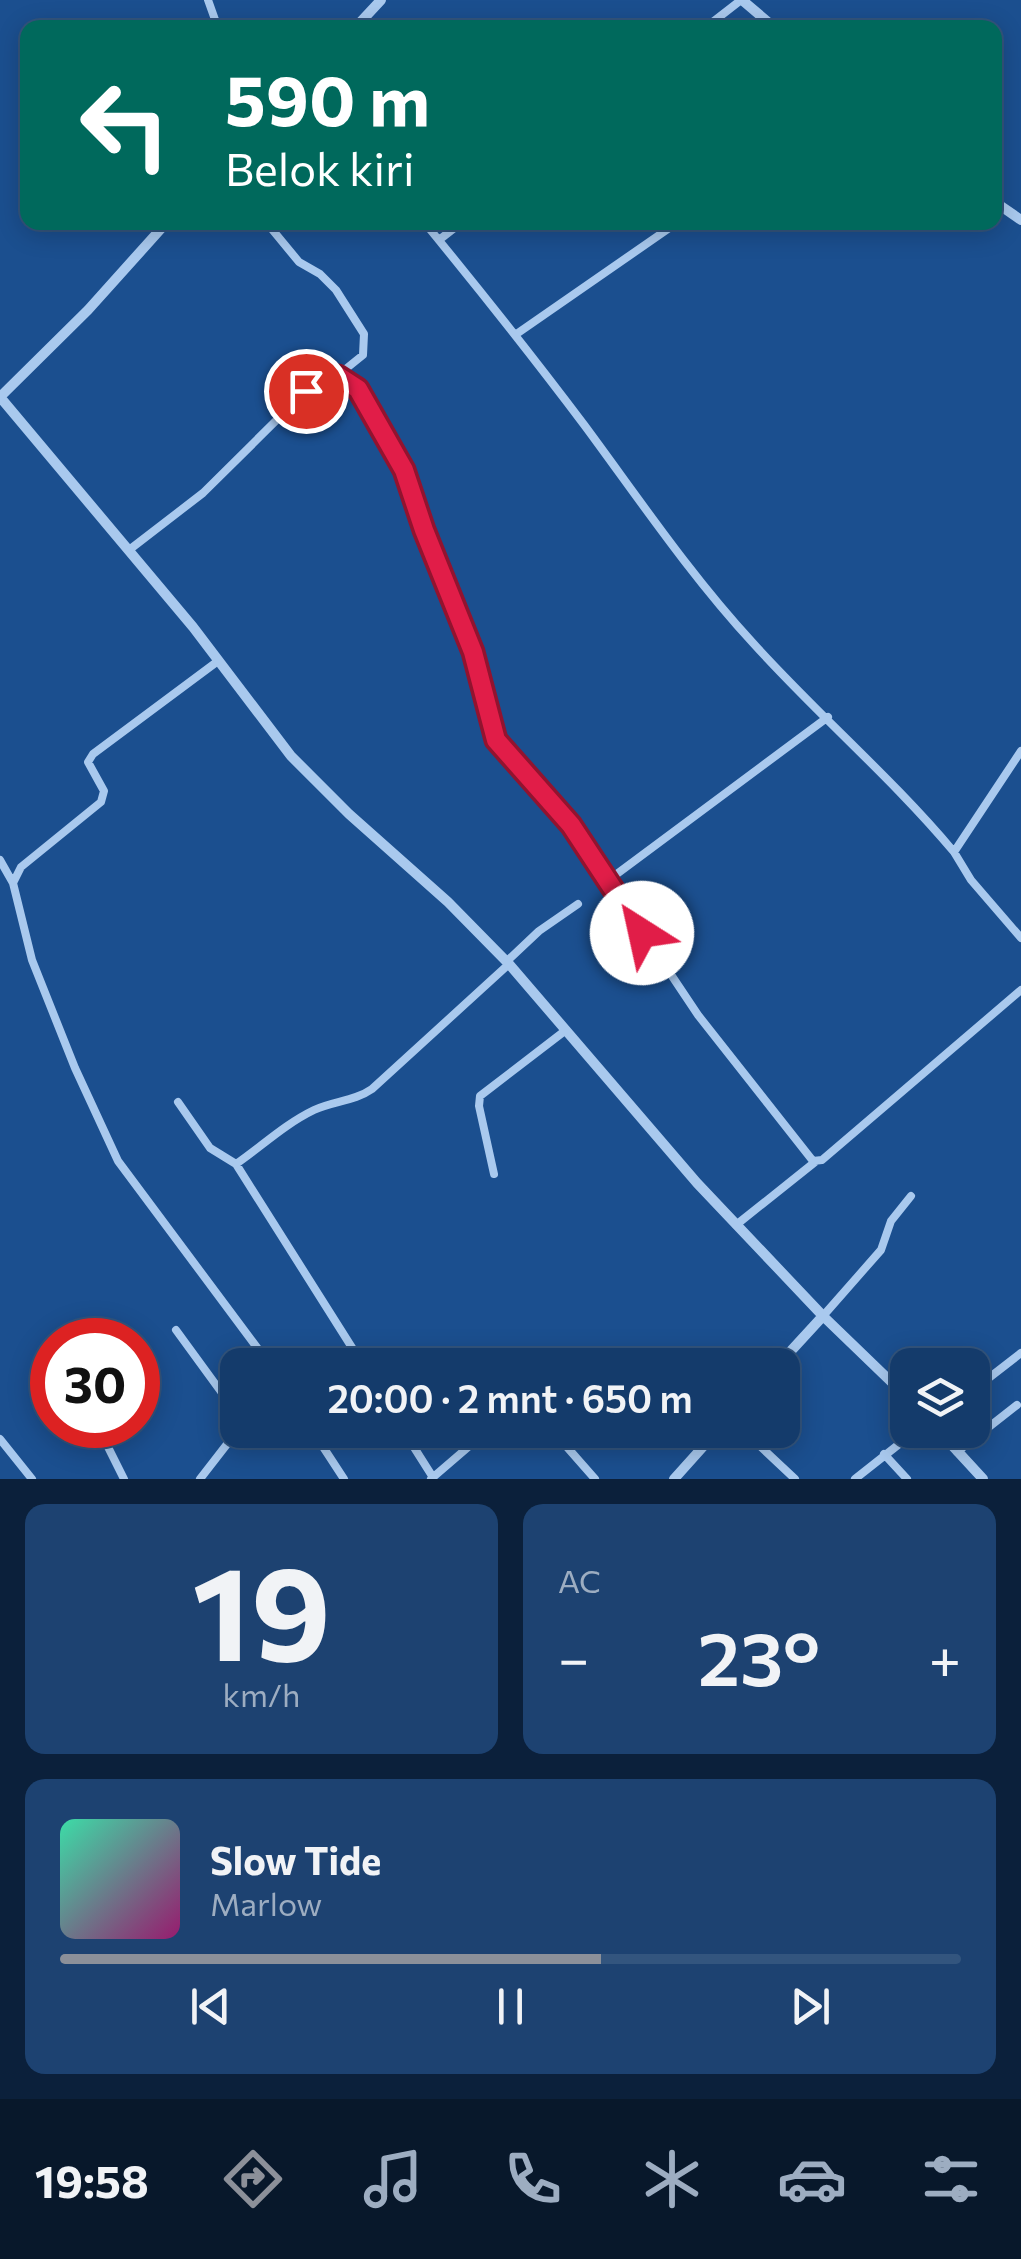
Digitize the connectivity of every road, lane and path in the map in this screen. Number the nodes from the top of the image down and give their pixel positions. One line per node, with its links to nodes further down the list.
1 (381, 0): 3 (street)
2 (742, 0): 4 (street); 5 (street)
3 (362, 20)
4 (716, 20)
5 (766, 20)
6 (160, 230): 14 (street)
7 (273, 230): 13 (street)
8 (430, 230): 11 (street)
9 (451, 230): 11 (street)
10 (666, 230): 12 (street)
11 (438, 240): 12 (street)
12 (515, 335): 17 (street)
13 (338, 376): 15 (street); 21 (street)
14 (0, 397): 15 (street)
15 (128, 550): 16 (street)
16 (218, 661): 22 (street); 25 (street)
17 (828, 718): 19 (street); 21 (street)
18 (1021, 751): 19 (street)
19 (954, 852): 24 (street)
20 (0, 860): 22 (street)
21 (606, 882): 29 (street)
22 (13, 884): 36 (street)
23 (578, 904): 25 (street)
24 (1021, 938)
25 (508, 963): 27 (street); 30 (street)
26 (1021, 990): 29 (street)
27 (566, 1030): 31 (street); 33 (street)
28 (178, 1102): 30 (street)
29 (815, 1162): 33 (street)
30 (236, 1164): 37 (street)
31 (494, 1174)
32 (911, 1196): 34 (street)
33 (736, 1225): 34 (street)
34 (823, 1316): 38 (street); 41 (street)
35 (176, 1330): 42 (street)
36 (257, 1348)
37 (351, 1348)
38 (794, 1348)
39 (1021, 1353): 40 (street)
40 (990, 1377)
41 (890, 1381)
42 (220, 1390)
43 (1017, 1405): 55 (street)
44 (0, 1439): 60 (street)
45 (108, 1448): 61 (street)
46 (225, 1448): 58 (street)
47 (322, 1448): 57 (street)
48 (414, 1448): 59 (street)
49 (467, 1448): 59 (street)
50 (568, 1448): 62 (street)
51 (702, 1448): 63 (street)
52 (762, 1448): 64 (street)
53 (892, 1448): 56 (street)
54 (954, 1448): 55 (street)
55 (957, 1452): 67 (street)
56 (884, 1454): 65 (street); 66 (street)
57 (339, 1477)
58 (203, 1478)
59 (433, 1478)
60 (32, 1479)
61 (124, 1479)
62 (595, 1479)
63 (674, 1479)
64 (795, 1479)
65 (855, 1479)
66 (907, 1479)
67 (983, 1479)

